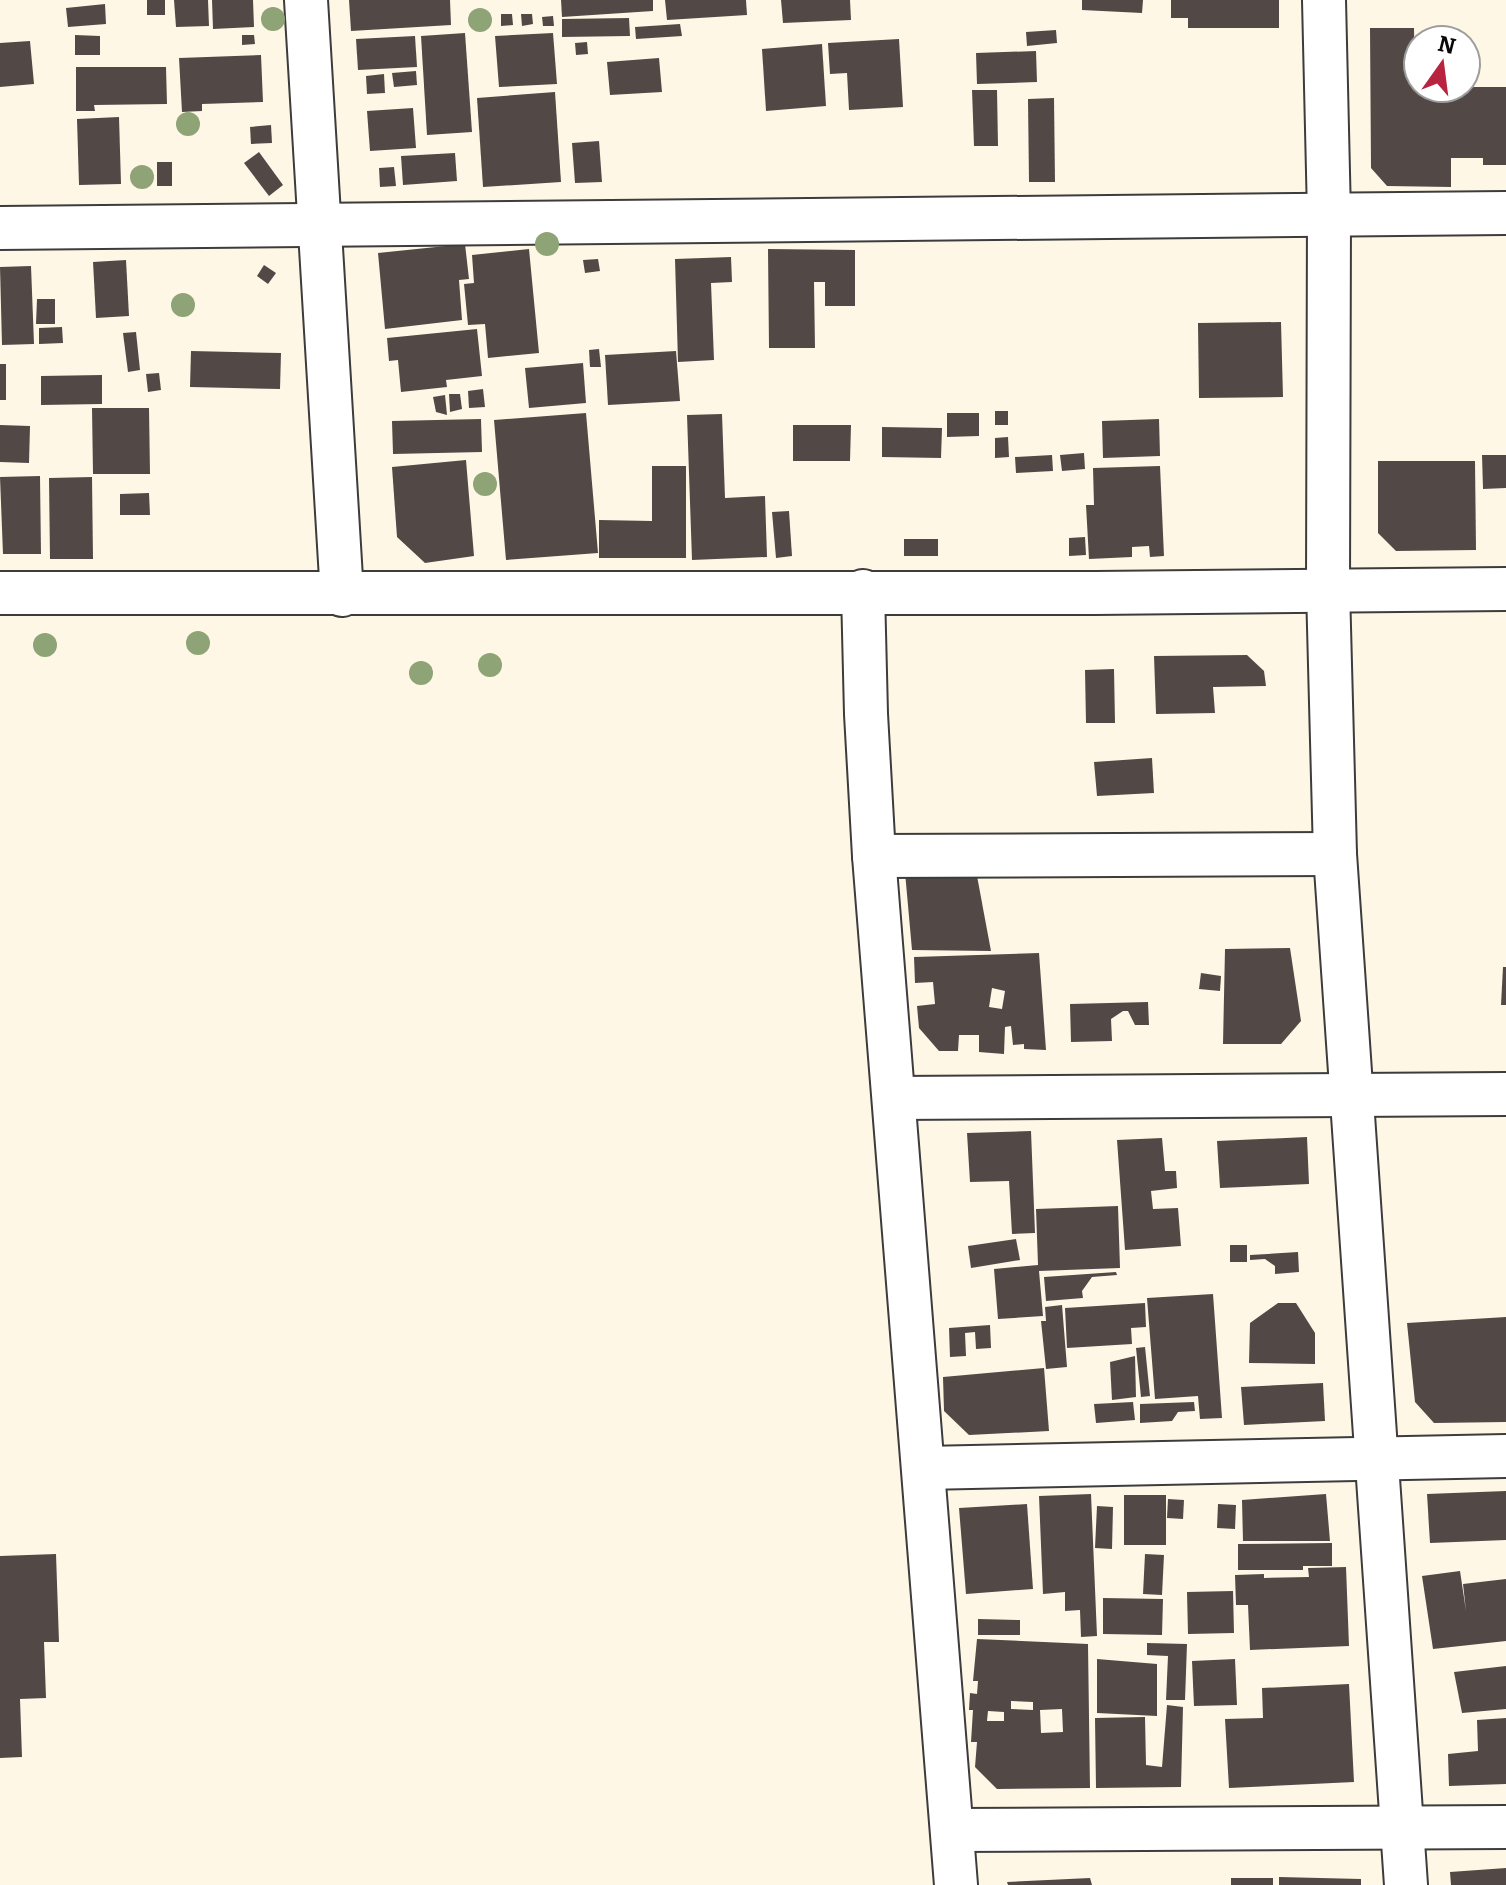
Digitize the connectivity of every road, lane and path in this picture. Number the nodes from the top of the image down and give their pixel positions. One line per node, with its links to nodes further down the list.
1 (306, 0): 5 (street)
2 (1324, 0): 4 (street)
3 (1506, 213): 4 (street)
4 (1329, 215): 5 (street); 7 (street)
5 (321, 225): 6 (street); 11 (street)
6 (0, 228)
7 (1328, 589): 8 (street); 9 (street); 12 (street)
8 (1506, 589)
9 (863, 591): 11 (street); 13 (street)
10 (0, 593): 11 (street)
11 (342, 595)
12 (1335, 854): 13 (street); 15 (street)
13 (874, 856): 16 (street)
14 (1506, 1094): 15 (street)
15 (1350, 1095): 16 (street); 18 (street)
16 (895, 1098): 19 (street)
17 (1506, 1456): 18 (street)
18 (1376, 1458): 19 (street); 21 (street)
19 (924, 1468): 22 (street)
20 (1506, 1827): 21 (street)
21 (1402, 1828): 22 (street); 24 (street)
22 (952, 1830): 23 (street)
23 (956, 1885)
24 (1406, 1885)

